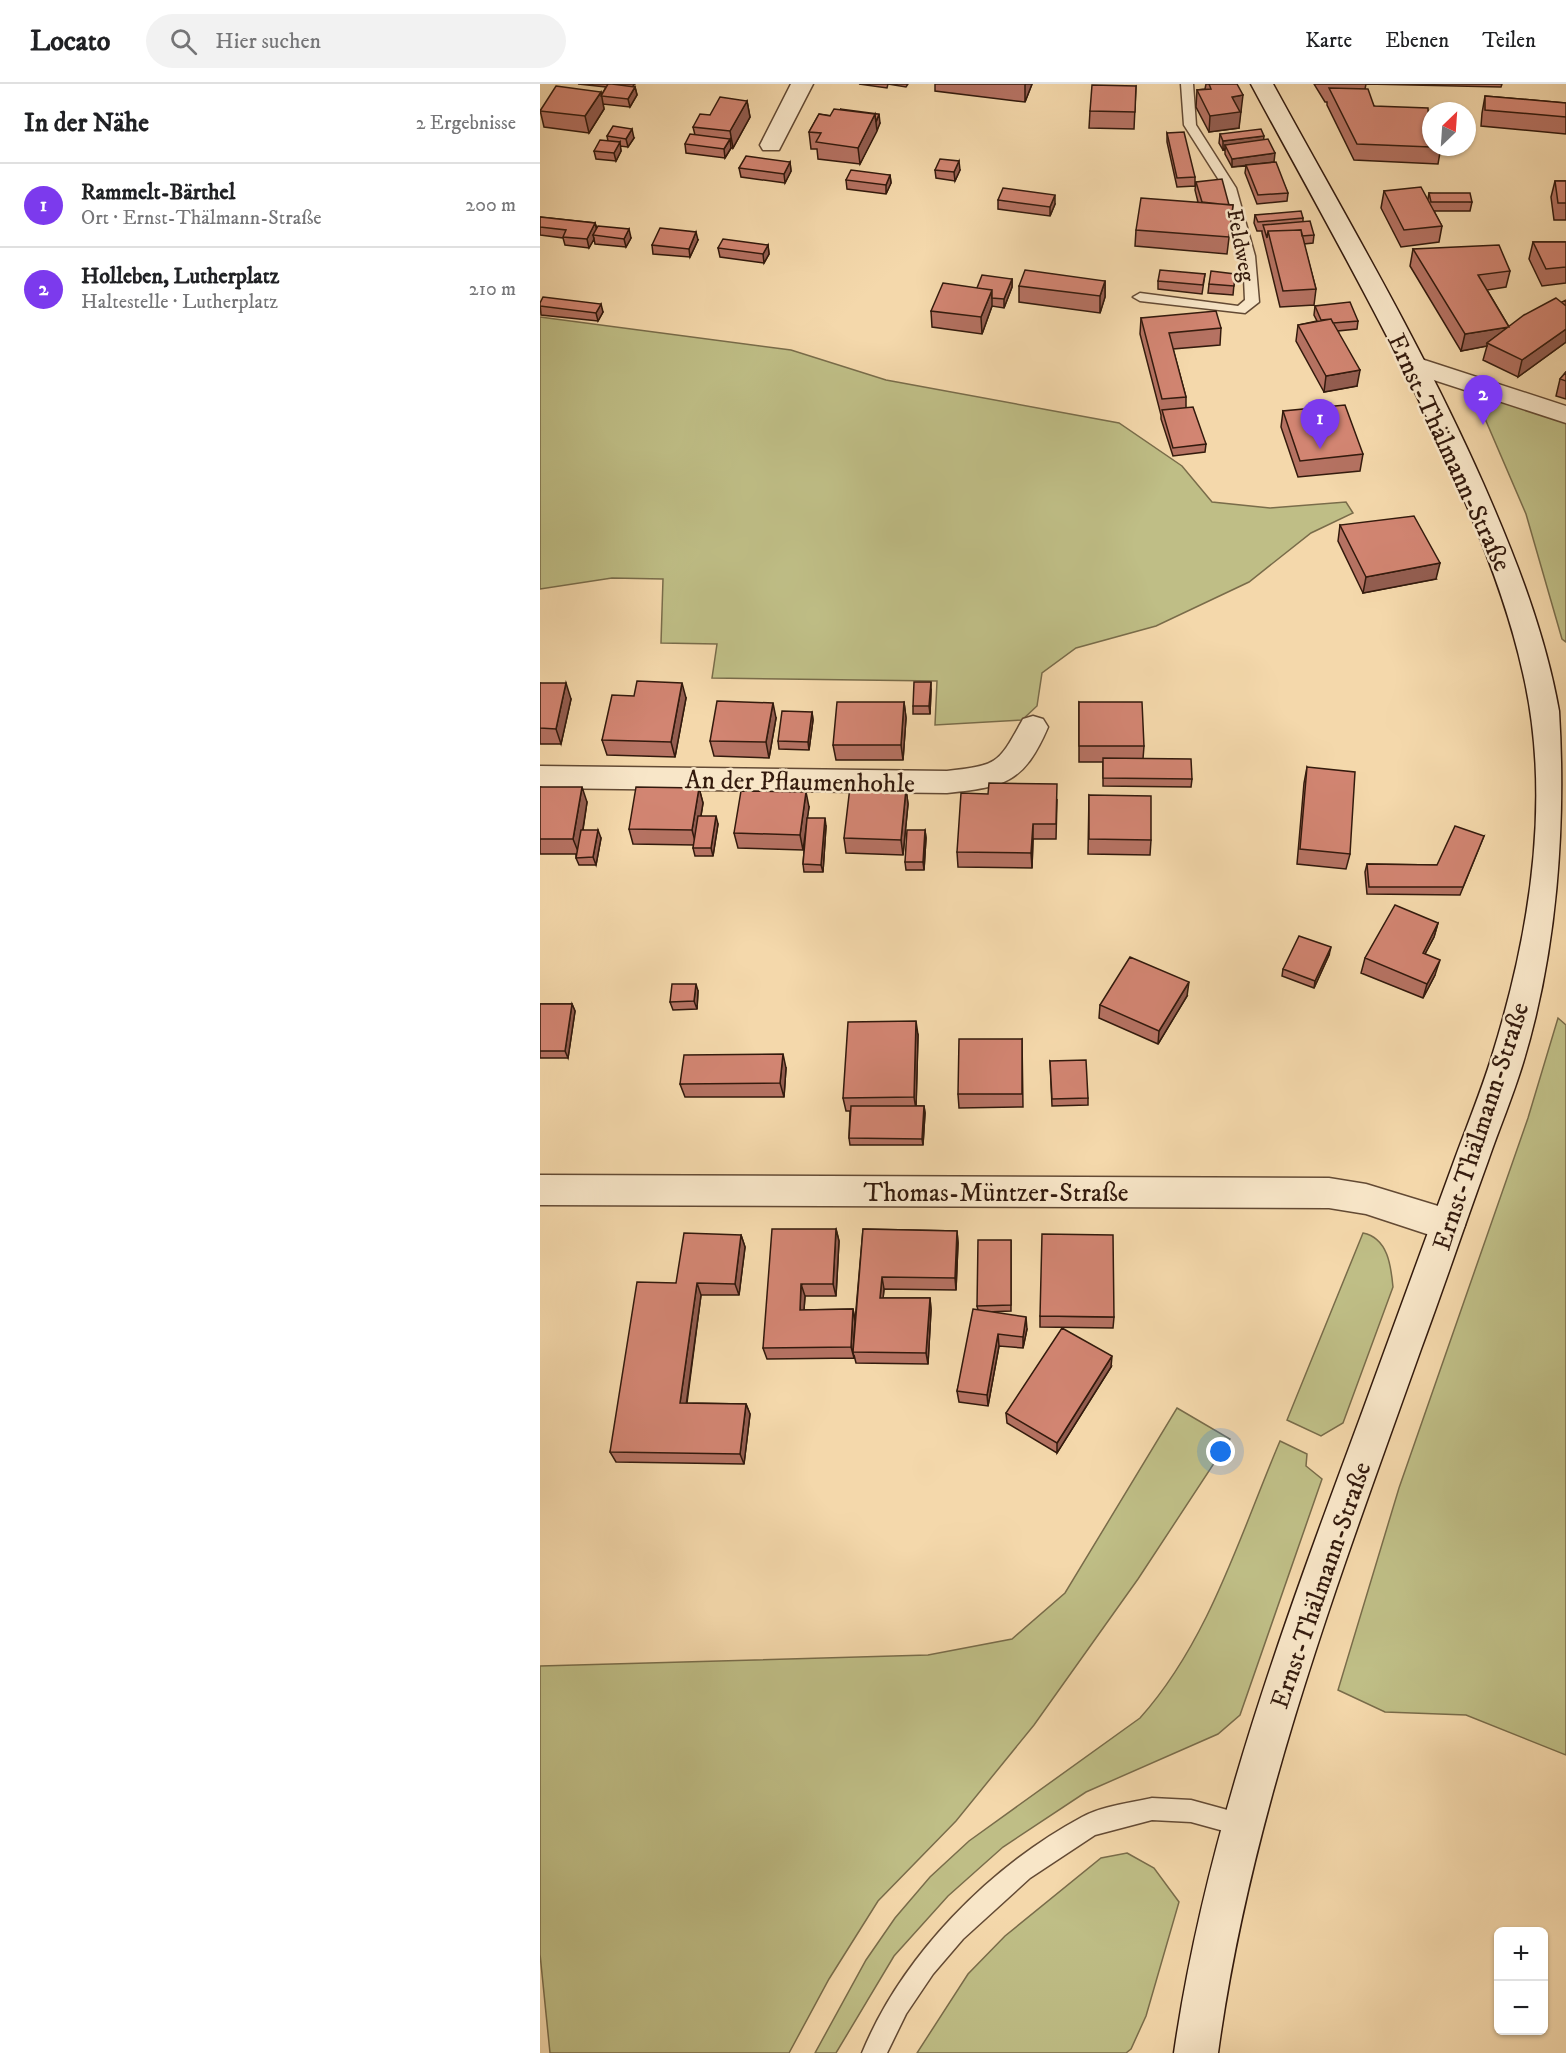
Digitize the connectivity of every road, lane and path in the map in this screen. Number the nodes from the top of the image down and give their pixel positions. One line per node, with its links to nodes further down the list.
1 (802, 84): 4 (main road)
2 (1187, 84): 5 (lane, Feldweg)
3 (1258, 84): 6 (main road, Ernst-Thälmann-Straße)
4 (771, 145)
5 (1140, 297)
6 (1412, 364): 7 (main road); 11 (main road, Ernst-Thälmann-Straße)
7 (1566, 415)
8 (1033, 727): 9 (main road, An der Pflaumenhohle)
9 (540, 777)
10 (540, 1191): 11 (main road, Thomas-Müntzer-Straße)
11 (1448, 1226): 12 (main road, Ernst-Thälmann-Straße)
12 (1242, 1825): 13 (lane); 14 (main road, Ernst-Thälmann-Straße)
13 (874, 2053)
14 (1196, 2053)

